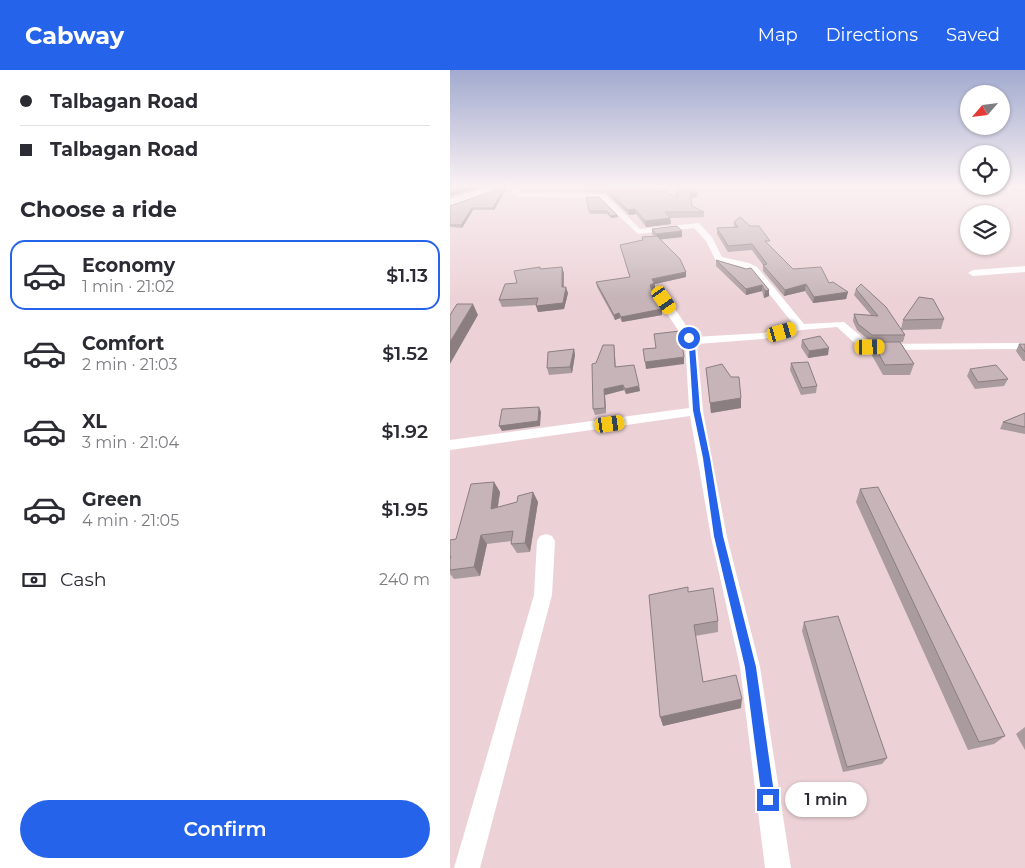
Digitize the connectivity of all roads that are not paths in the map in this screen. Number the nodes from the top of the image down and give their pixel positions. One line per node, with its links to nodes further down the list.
1 (630, 224): 5 (street)
2 (1025, 269): 3 (street)
3 (973, 273)
4 (658, 292): 6 (street)
5 (801, 327): 6 (street); 7 (street)
6 (691, 341): 8 (street)
7 (1025, 346)
8 (696, 410): 9 (street); 12 (street)
9 (450, 445)
10 (546, 541): 11 (street)
11 (467, 868)
12 (778, 868)

